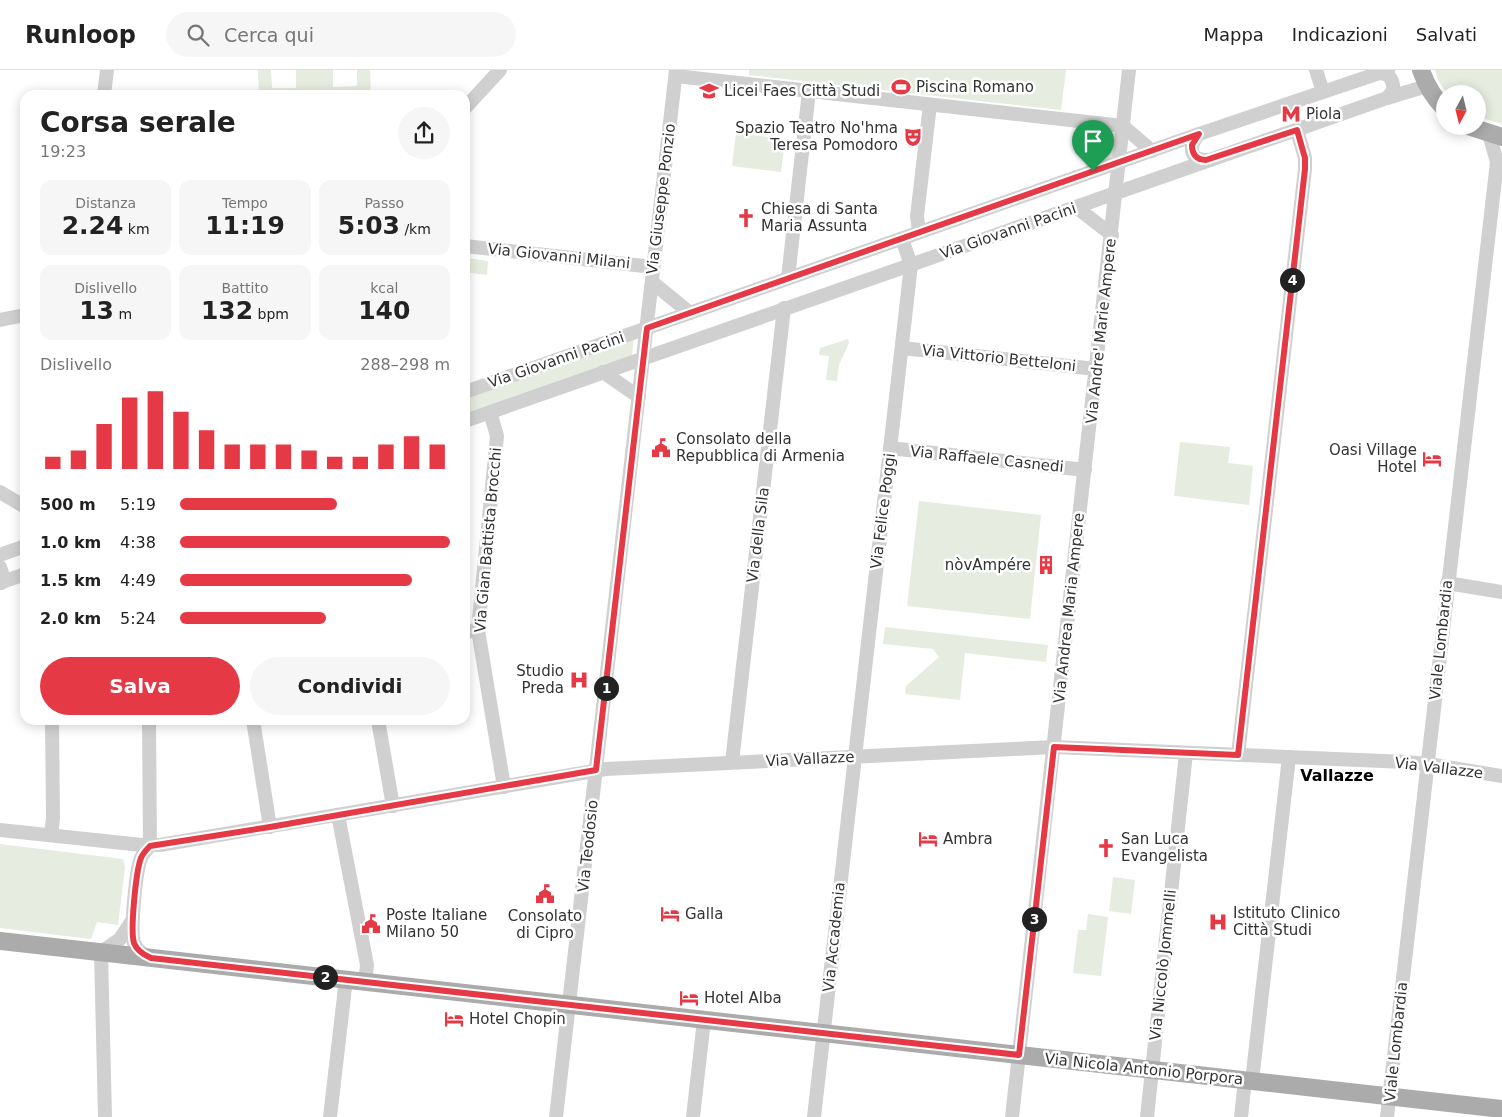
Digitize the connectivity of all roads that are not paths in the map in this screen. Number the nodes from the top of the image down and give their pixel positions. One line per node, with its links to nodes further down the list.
1 (107, 70): 8 (street)
2 (500, 70): 13 (street)
3 (1129, 70): 16 (street)
4 (1316, 70): 10 (street)
5 (1384, 71): 10 (street, Via Giovanni Pacini); 11 (street, Via Giovanni Pacini)
6 (676, 73): 9 (street); 32 (street, Via Giuseppe Ponzio)
7 (1424, 78): 11 (street, Via Giovanni Pacini); 12 (main road)
8 (105, 90)
9 (809, 91): 14 (street); 33 (street)
10 (1323, 92): 18 (street, Via Giovanni Pacini)
11 (1387, 98): 17 (street, Via Giovanni Pacini)
12 (1436, 99)
13 (470, 103)
14 (930, 105): 15 (street); 27 (street)
15 (1098, 123): 16 (street); 24 (street)
16 (1123, 126): 20 (street); 23 (street, Via Andre' Marie Ampere)
17 (1297, 130): 22 (street, Via Giovanni Pacini); 66 (street)
18 (1199, 134): 20 (street, Via Giovanni Pacini); 22 (street)
19 (1496, 136): 21 (street, Viale Lombardia)
20 (1152, 151): 23 (street, Via Giovanni Pacini)
21 (1500, 159): 57 (street, Viale Lombardia)
22 (1210, 160): 25 (street, Via Giovanni Pacini)
23 (1119, 162): 24 (street, Via Giovanni Pacini); 25 (street, Via Andre' Marie Ampere)
24 (1093, 171): 27 (street, Via Giovanni Pacini)
25 (1116, 193): 26 (street, Via Giovanni Pacini); 28 (street, Via Andre' Marie Ampere)
26 (1076, 207): 28 (street); 31 (street, Via Giovanni Pacini)
27 (920, 232): 29 (street, Via Giovanni Pacini)
28 (1112, 235): 42 (street, Via Andre' Marie Ampere)
29 (902, 239): 31 (street); 33 (street, Via Giovanni Pacini)
30 (470, 247): 32 (street, Via Giovanni Milani)
31 (911, 265): 35 (street, Via Giovanni Pacini); 40 (street, Via Felice Poggi)
32 (653, 267): 34 (street, Via Giuseppe Ponzio)
33 (788, 278): 36 (street, Via Giovanni Pacini)
34 (652, 282): 36 (street); 39 (street, Via Giuseppe Ponzio)
35 (784, 308): 41 (street, Via Giovanni Pacini); 69 (street, Via della Sila)
36 (690, 313): 39 (street, Via Giovanni Pacini)
37 (20, 316): 38 (street)
38 (0, 320)
39 (647, 328): 41 (street, Via Giovanni Pacini); 44 (street, Via Giovanni Pacini)
40 (902, 348): 42 (street, Via Vittorio Betteloni); 48 (street, Via Felice Poggi)
41 (643, 358): 43 (street, Via Giovanni Pacini); 45 (street, Via Teodosio)
42 (1096, 368): 49 (street, Via Andre' Marie Ampere)
43 (603, 372): 45 (street); 46 (street, Via Giovanni Pacini)
44 (470, 390)
45 (639, 397): 71 (street, Via Teodosio)
46 (490, 412): 47 (street, Via Giovanni Pacini); 59 (street, Via Gian Battista Brocchi)
47 (470, 419)
48 (890, 448): 49 (street, Via Raffaele Casnedi); 67 (street, Via Felice Poggi)
49 (1085, 470): 64 (street, Via Andrea Maria Ampere)
50 (0, 492): 51 (street)
51 (20, 504)
52 (20, 548): 53 (street)
53 (0, 555)
54 (0, 567): 56 (street)
55 (20, 579): 56 (street)
56 (0, 583)
57 (1447, 583): 58 (street); 70 (street, Viale Lombardia)
58 (1502, 592)
59 (471, 631): 73 (street, Via Gian Battista Brocchi)
60 (52, 725): 78 (street)
61 (149, 725): 80 (street)
62 (254, 725): 76 (street)
63 (379, 725): 74 (street)
64 (1054, 747): 65 (street, Via Vallazze); 67 (street, Via Vallazze); 91 (street)
65 (1186, 753): 66 (street, Via Vallazze); 92 (street, Via Niccolò Jommelli)
66 (1238, 755): 68 (street, Via Vallazze)
67 (854, 756): 69 (street, Via Vallazze); 90 (street, Via Accademia)
68 (1289, 758): 70 (street, Via Vallazze); 93 (street)
69 (732, 762): 71 (street, Via Vallazze)
70 (1428, 764): 72 (street, Via Vallazze); 94 (street, Viale Lombardia)
71 (596, 770): 73 (street, Via Vallazze); 88 (street, Via Teodosio)
72 (1502, 776)
73 (504, 787): 74 (street, Via Vallazze)
74 (393, 806): 75 (street, Via Vallazze)
75 (338, 815): 76 (street, Via Vallazze); 87 (street)
76 (270, 827): 80 (street, Via Vallazze)
77 (0, 830): 78 (street, Via Vallazze)
78 (51, 835): 79 (street, Via Vallazze)
79 (122, 843): 80 (street, Via Vallazze); 81 (street)
80 (150, 846): 81 (street)
81 (139, 865): 82 (street)
82 (132, 921): 84 (street); 85 (street)
83 (0, 941): 84 (main road, Via Nicola Antonio Porpora)
84 (101, 952): 85 (main road, Via Nicola Antonio Porpora); 96 (street)
85 (151, 958): 86 (main road, Via Nicola Antonio Porpora)
86 (346, 980): 87 (main road, Via Nicola Antonio Porpora); 97 (street)
87 (365, 982): 88 (main road, Via Nicola Antonio Porpora)
88 (569, 1005): 89 (main road, Via Nicola Antonio Porpora); 98 (street, Via Teodosio)
89 (704, 1020): 90 (main road, Via Nicola Antonio Porpora); 99 (street)
90 (824, 1033): 91 (main road, Via Nicola Antonio Porpora); 100 (street, Via Accademia)
91 (1019, 1055): 92 (main road, Via Nicola Antonio Porpora); 101 (street)
92 (1152, 1070): 93 (main road, Via Nicola Antonio Porpora); 102 (street, Via Niccolò Jommelli)
93 (1248, 1081): 94 (main road, Via Nicola Antonio Porpora); 103 (street)
94 (1390, 1096): 95 (main road, Via Nicola Antonio Porpora); 104 (street, Viale Lombardia)
95 (1502, 1109)
96 (105, 1117)
97 (330, 1117)
98 (556, 1117)
99 (693, 1117)
100 (814, 1117)
101 (1012, 1117)
102 (1147, 1117)
103 (1241, 1117)
104 (1387, 1117)

